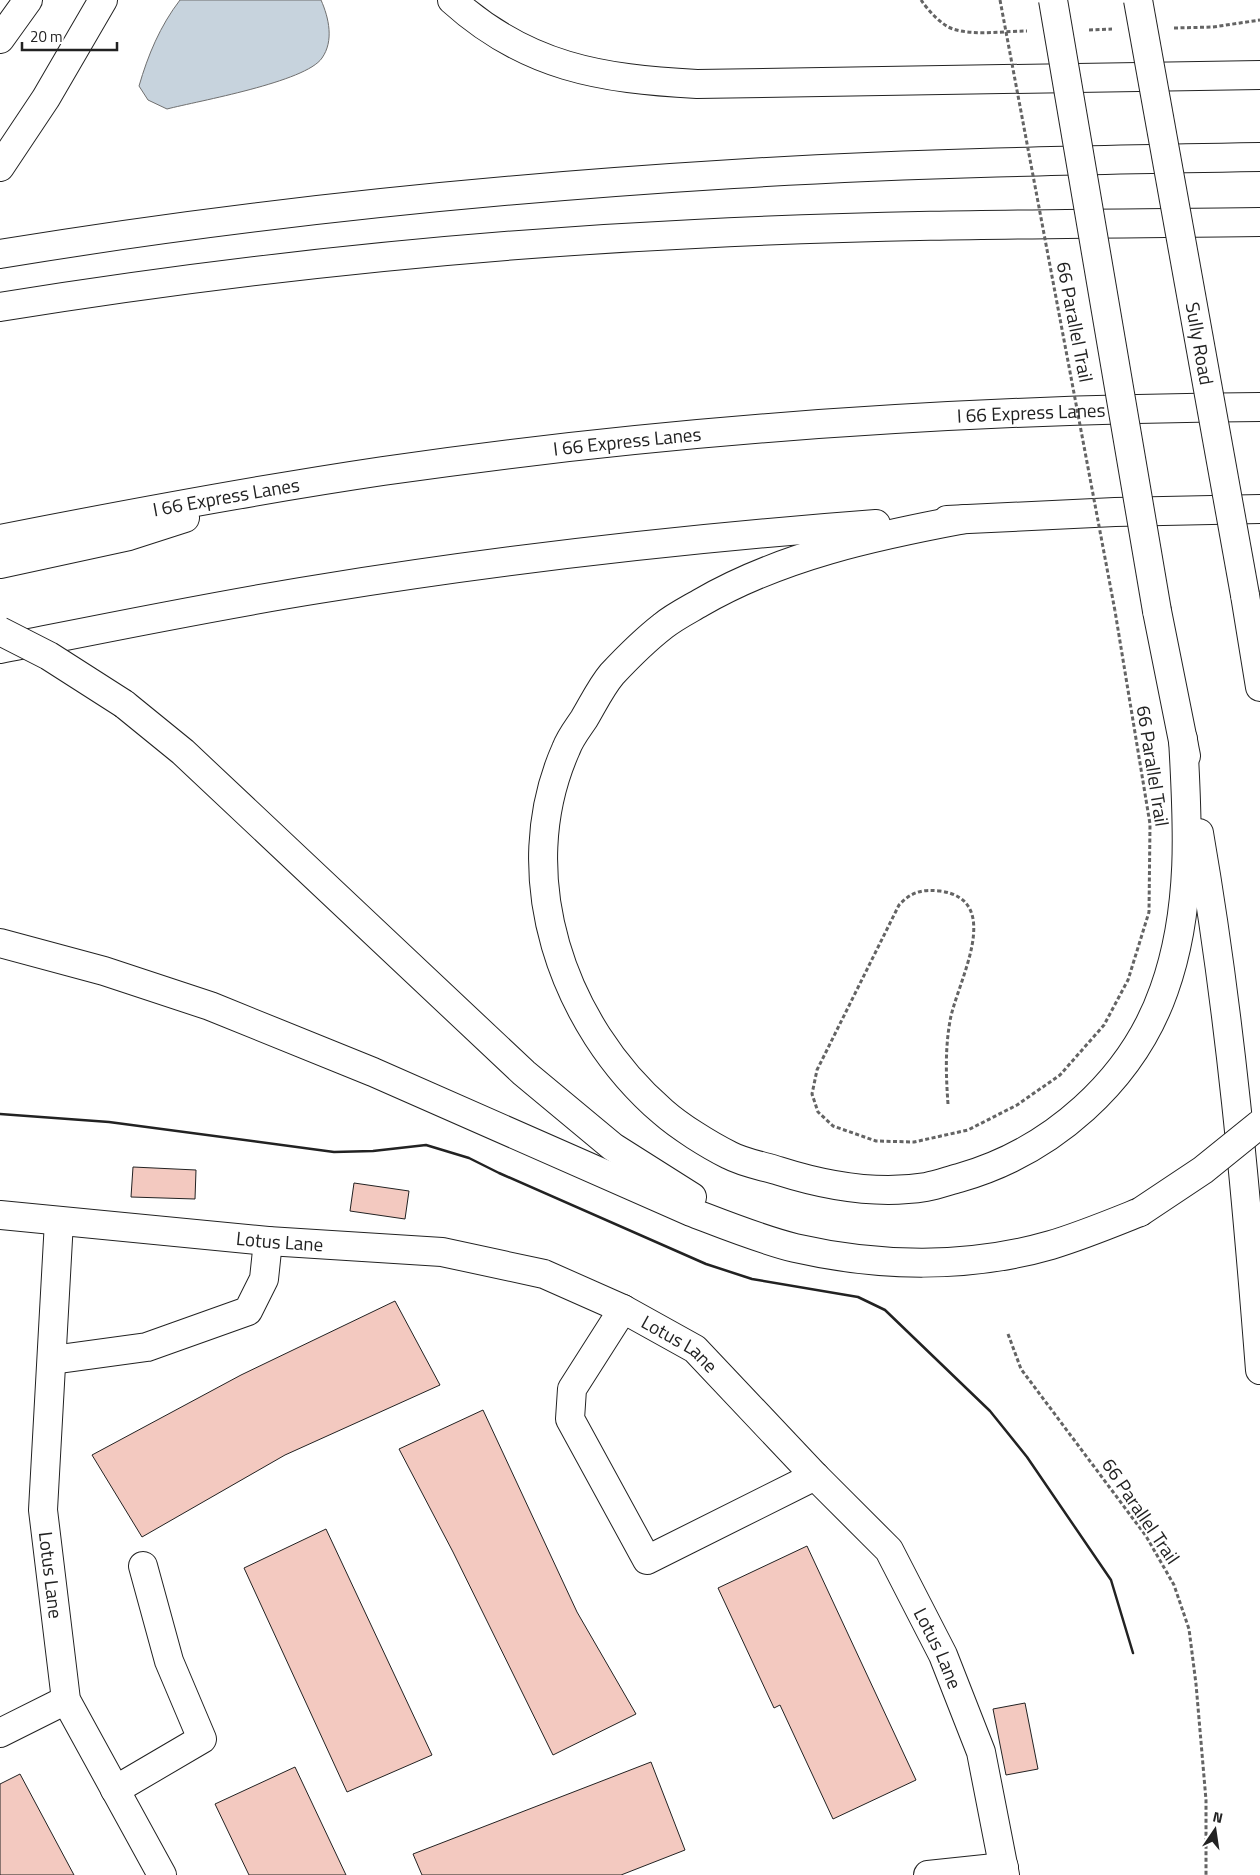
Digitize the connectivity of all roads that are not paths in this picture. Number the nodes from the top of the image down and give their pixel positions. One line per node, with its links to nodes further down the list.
1 (28, 0): 6 (main road)
2 (103, 0): 9 (main road)
3 (452, 0): 7 (main road)
4 (1053, 0): 24 (main road, bridge)
5 (1138, 0): 19 (main road, Sully Road, bridge)
6 (0, 39)
7 (1260, 75)
8 (1260, 157): 11 (main road)
9 (0, 167)
10 (1260, 222): 12 (main road)
11 (0, 254)
12 (0, 307)
13 (1260, 407): 14 (main road, I 66 Express Lanes)
14 (284, 487): 17 (main road, I 66 Express Lanes); 18 (main road)
15 (1260, 509): 16 (main road)
16 (965, 519): 21 (main road); 24 (main road)
17 (0, 538)
18 (0, 564)
19 (1245, 595): 22 (main road); 23 (main road, Sully Road)
20 (0, 631): 30 (main road, bridge)
21 (0, 649)
22 (1260, 651)
23 (1260, 687)
24 (1183, 739): 33 (main road)
25 (0, 943): 30 (main road)
26 (1260, 1124): 30 (main road, bridge)
27 (0, 1215): 28 (main road, Lotus Lane)
28 (59, 1221): 29 (main road, Lotus Lane); 32 (main road, Lotus Lane)
29 (268, 1241): 31 (main road, Lotus Lane); 32 (main road)
30 (794, 1248)
31 (623, 1309): 34 (main road, Lotus Lane); 34 (main road)
32 (52, 1360): 36 (main road, Lotus Lane)
33 (1260, 1370)
34 (815, 1476): 39 (main road, Lotus Lane)
35 (142, 1566): 38 (main road)
36 (66, 1700): 37 (main road); 38 (main road, Lotus Lane)
37 (0, 1733)
38 (115, 1790): 40 (main road, Lotus Lane)
39 (1005, 1871): 41 (main road)
40 (162, 1875)
41 (928, 1875)

